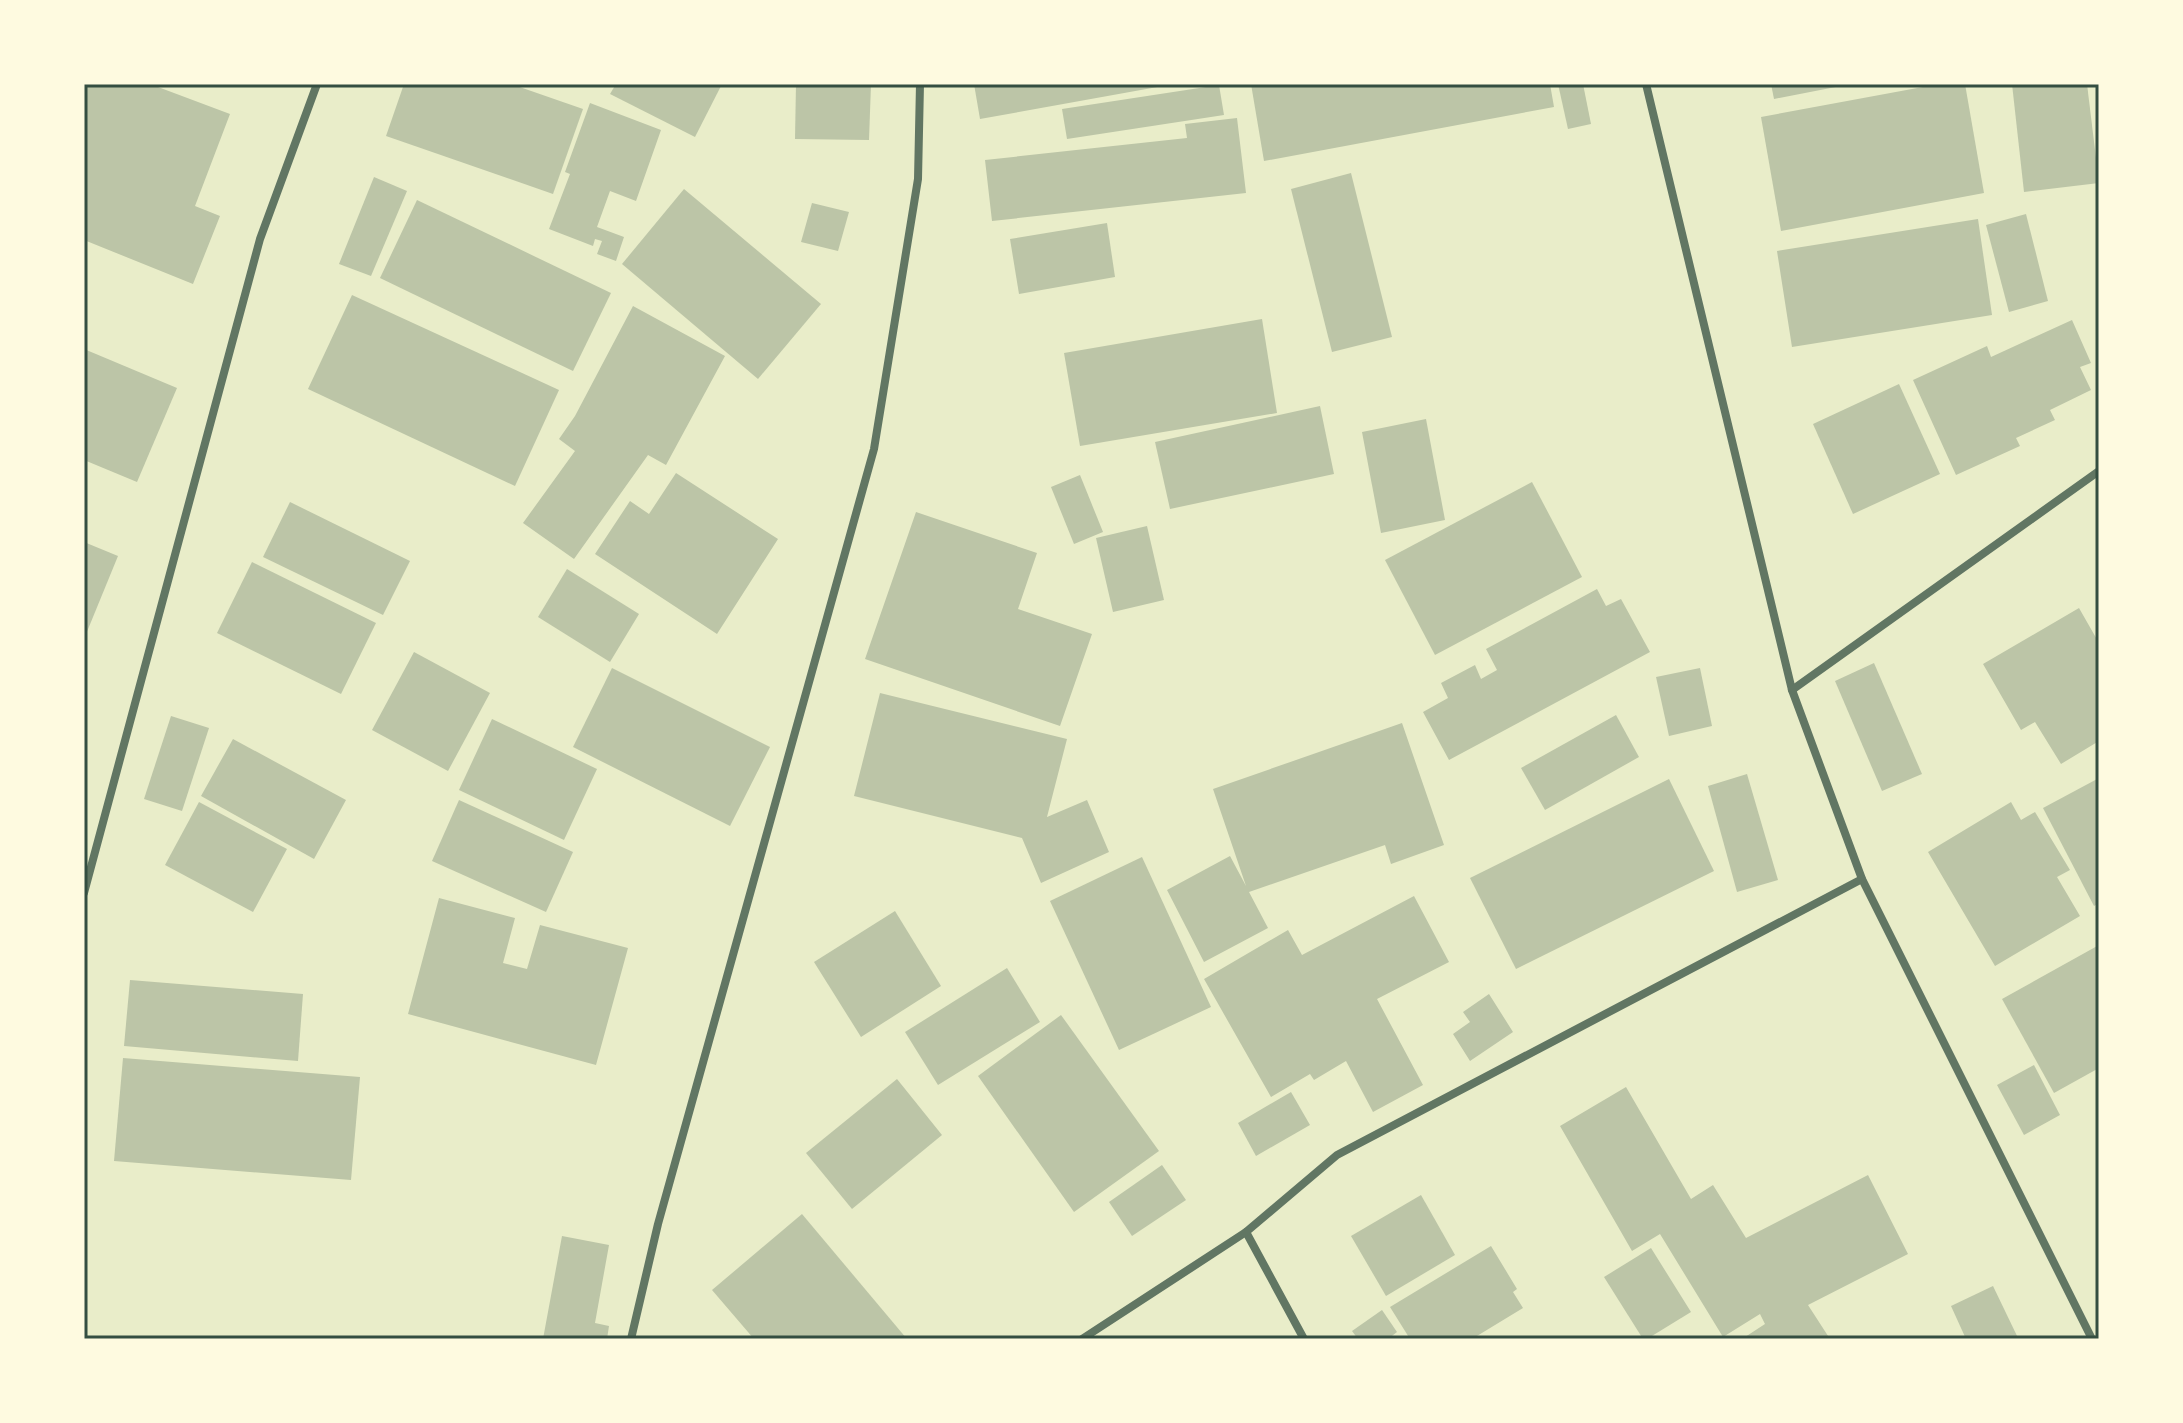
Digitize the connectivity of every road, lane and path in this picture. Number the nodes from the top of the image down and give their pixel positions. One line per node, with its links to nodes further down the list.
1 (317, 84): 7 (street)
2 (920, 84): 9 (street)
3 (1646, 84): 5 (street)
4 (2099, 471): 5 (street)
5 (1792, 690): 6 (street)
6 (1862, 879): 8 (street); 12 (street)
7 (84, 893)
8 (1246, 1232): 10 (street); 11 (street)
9 (631, 1339)
10 (1082, 1339)
11 (1304, 1339)
12 (2092, 1339)

